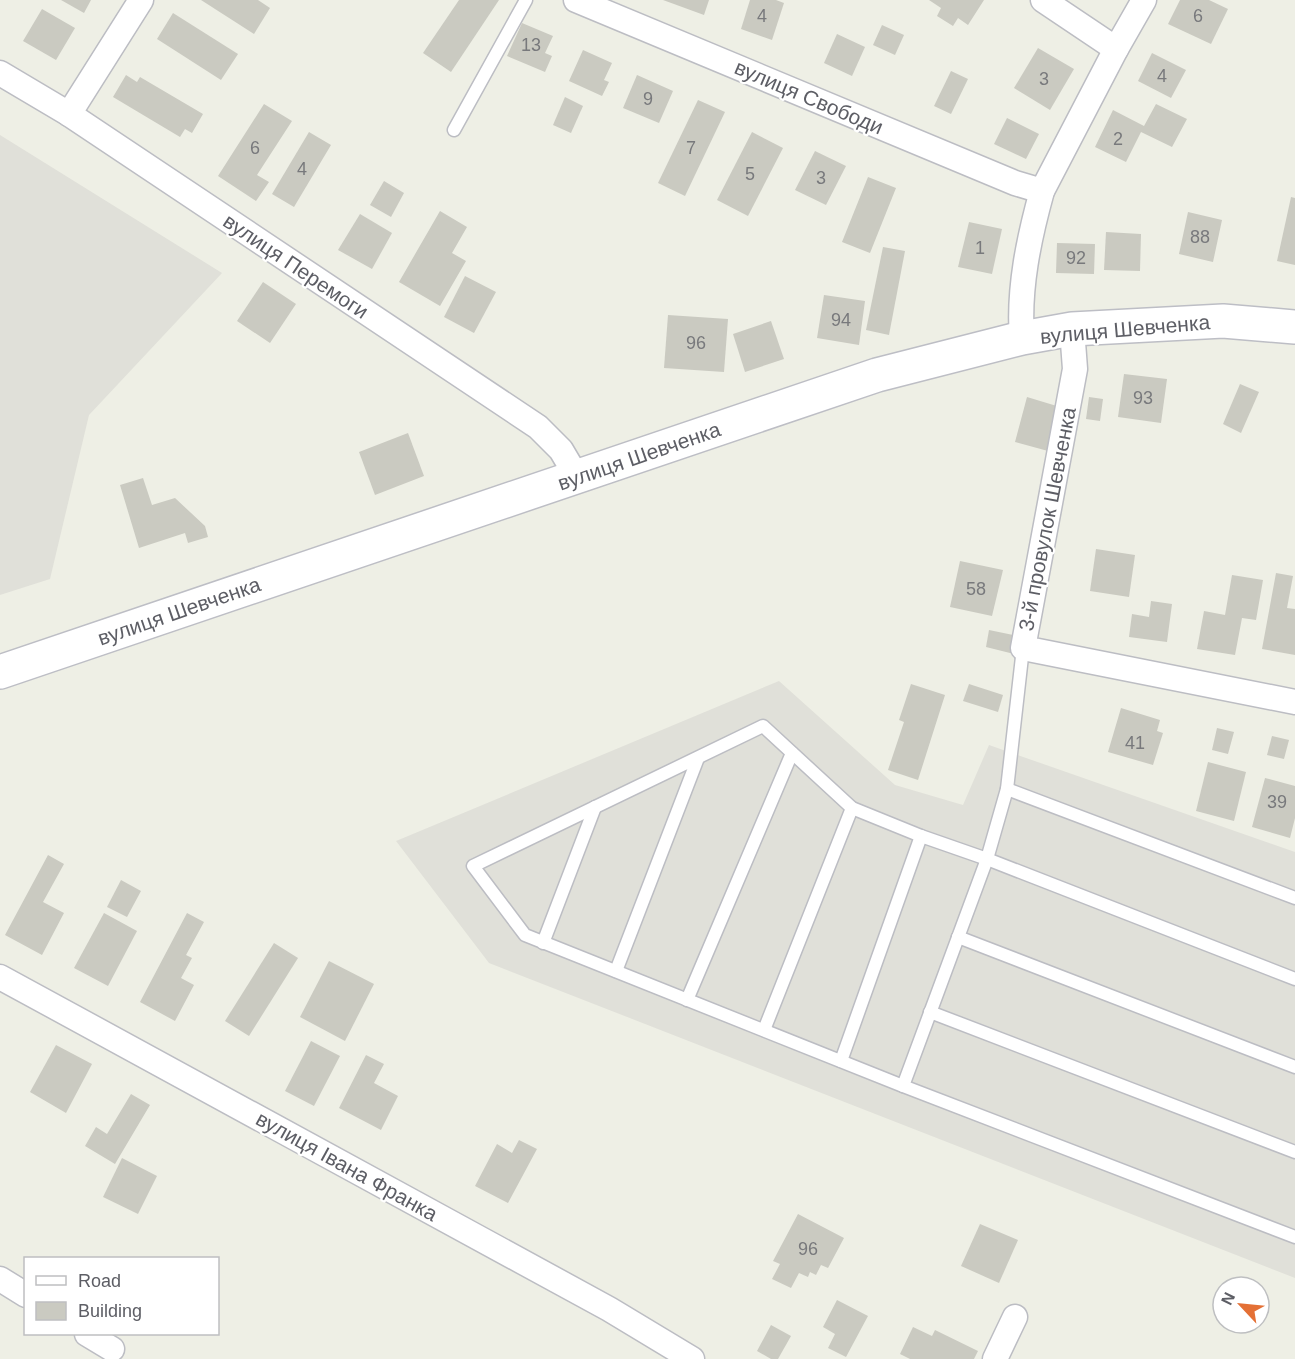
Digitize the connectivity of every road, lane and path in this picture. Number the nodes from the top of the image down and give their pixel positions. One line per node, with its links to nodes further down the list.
1 (141, 0): 8 (street)
2 (526, 0): 9 (lane)
3 (576, 0): 10 (street, вулиця Свободи)
4 (1043, 0): 6 (street)
5 (1144, 0): 6 (street)
6 (1116, 50): 10 (street)
7 (0, 73): 8 (street, вулиця Перемоги)
8 (69, 114): 14 (street, вулиця Перемоги)
9 (454, 130)
10 (1042, 191): 13 (street)
11 (1295, 327): 12 (main road, вулиця Шевченка)
12 (1072, 329): 13 (main road, вулиця Шевченка); 15 (street, 3-й провулок Шевченка)
13 (1022, 338): 14 (main road, вулиця Шевченка)
14 (577, 477): 16 (main road, вулиця Шевченка)
15 (1023, 648): 17 (street, 3-й провулок Шевченка); 20 (lane)
16 (0, 672)
17 (1295, 702)
18 (792, 753): 19 (lane); 22 (lane); 31 (lane)
19 (698, 758): 21 (lane); 28 (lane)
20 (1007, 789): 24 (lane); 25 (lane)
21 (595, 807): 27 (lane); 27 (lane)
22 (852, 808): 23 (lane); 33 (lane)
23 (921, 836): 24 (lane); 34 (lane)
24 (987, 859): 26 (lane); 30 (lane)
25 (1295, 898)
26 (958, 937): 32 (lane); 35 (lane)
27 (543, 943): 28 (lane)
28 (616, 971): 31 (lane)
29 (0, 977): 44 (street, вулиця Івана Франка)
30 (1295, 979)
31 (687, 999): 33 (lane)
32 (930, 1012): 36 (lane); 37 (lane)
33 (764, 1030): 34 (lane)
34 (840, 1061): 36 (lane)
35 (1295, 1067)
36 (903, 1086): 38 (lane)
37 (1295, 1152)
38 (1295, 1237)
39 (0, 1279): 40 (street)
40 (24, 1294)
41 (1015, 1317): 45 (street)
42 (89, 1335): 43 (street)
43 (112, 1349)
44 (692, 1359)
45 (995, 1359)

